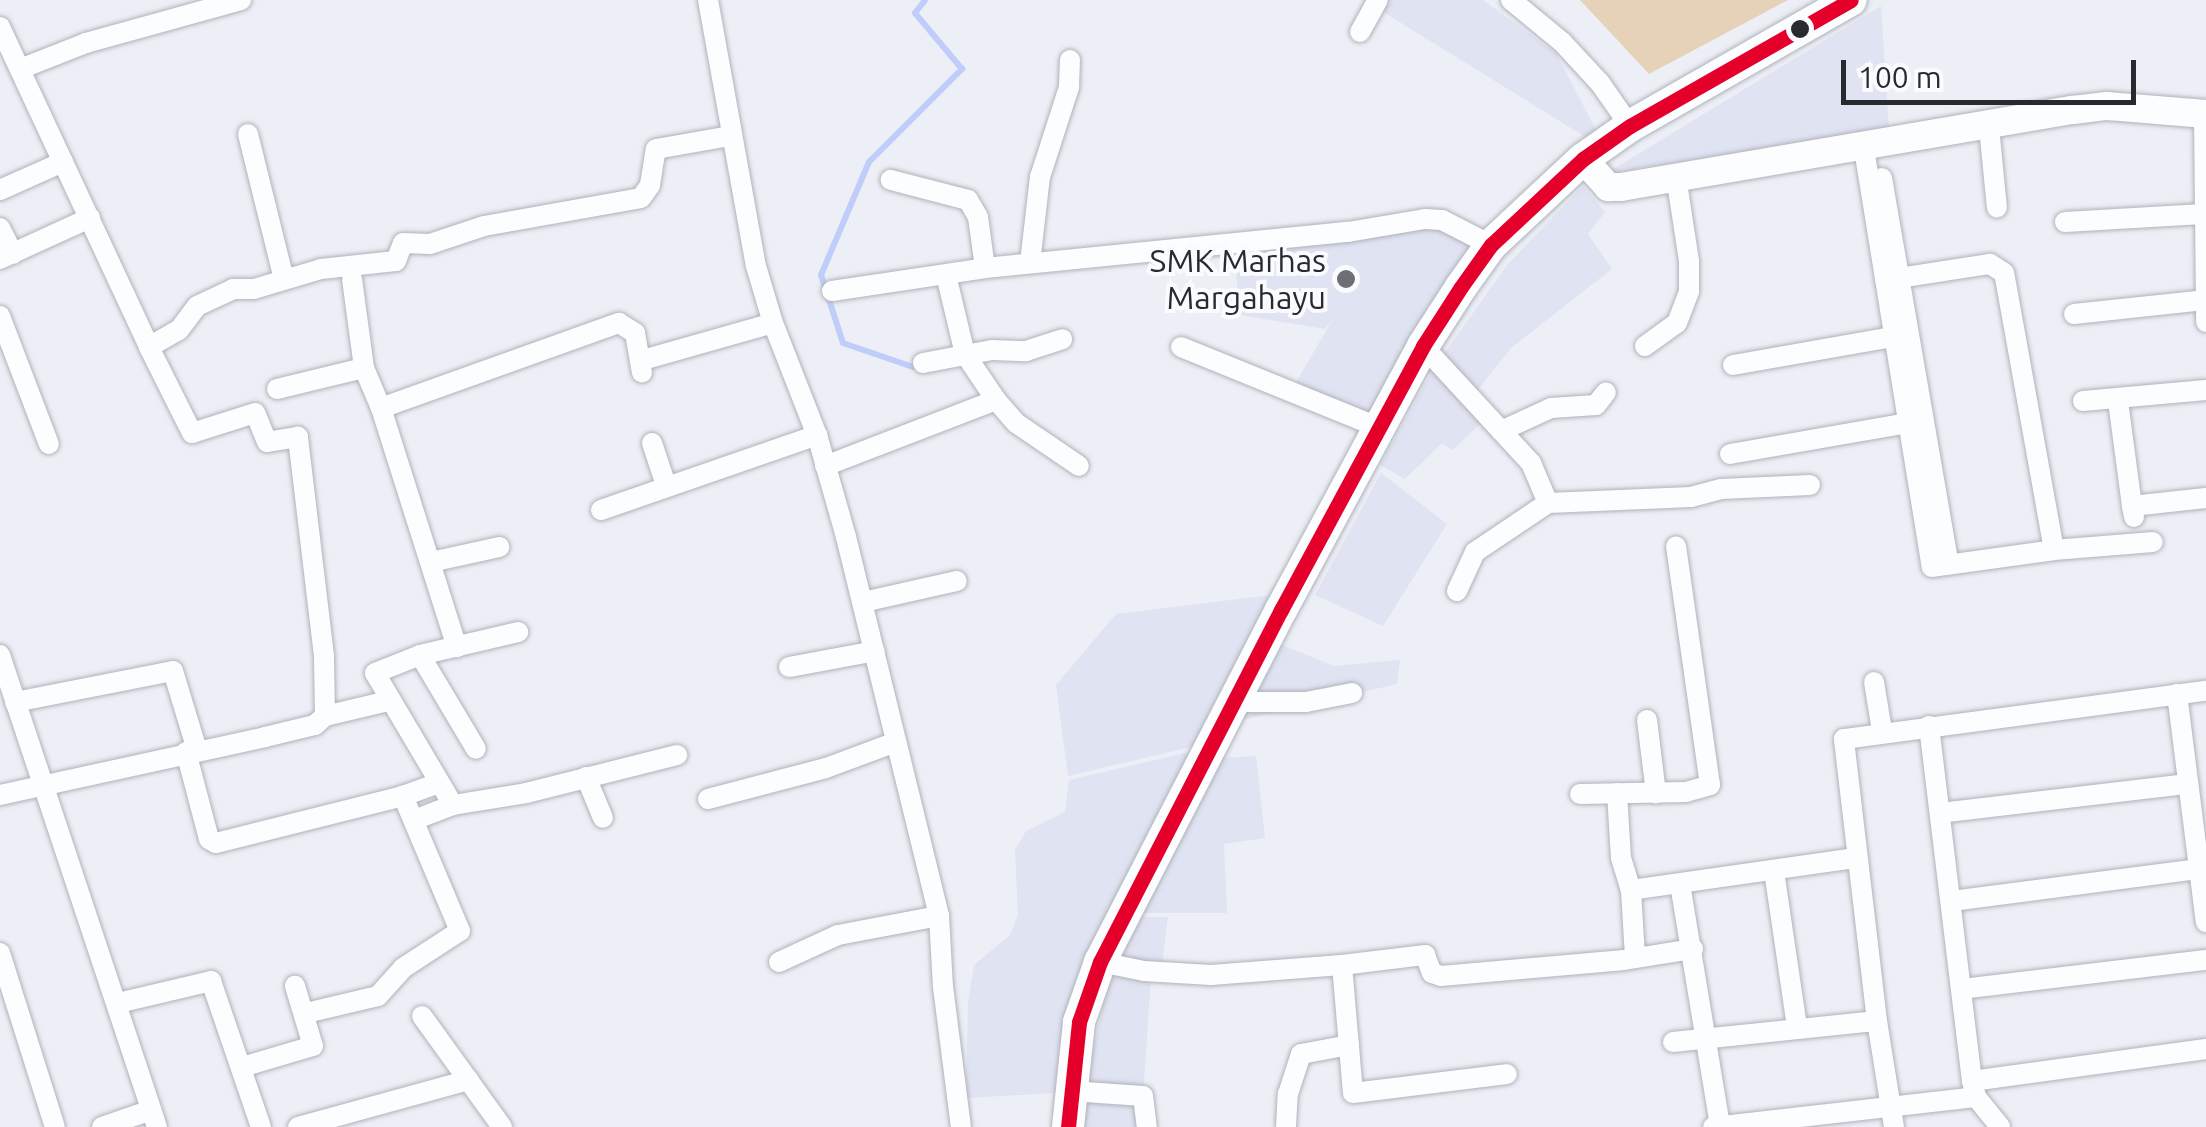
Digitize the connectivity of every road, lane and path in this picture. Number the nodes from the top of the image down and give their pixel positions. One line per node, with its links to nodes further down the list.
1 (241, 0): 9 (street)
2 (708, 0): 14 (street)
3 (1378, 0): 7 (street)
4 (1512, 0): 11 (street)
5 (1851, 0): 11 (main road)
6 (0, 27): 9 (street)
7 (1360, 32)
8 (1070, 60): 28 (street)
9 (20, 69): 17 (street)
10 (2205, 114): 12 (street); 22 (street)
11 (1630, 126): 16 (main road)
12 (1989, 126): 15 (street); 21 (street)
13 (248, 134): 33 (street)
14 (730, 136): 33 (street); 38 (street)
15 (1870, 148): 18 (street); 32 (street)
16 (1583, 160): 18 (street); 26 (main road)
17 (63, 162): 20 (street); 23 (street)
18 (1676, 176): 43 (street)
19 (892, 180): 29 (street)
20 (0, 190)
21 (1996, 208)
22 (2203, 214): 24 (street); 35 (street)
23 (90, 218): 27 (street); 44 (street)
24 (2066, 222)
25 (0, 228): 27 (street)
26 (1491, 246): 28 (street); 42 (main road)
27 (6, 257)
28 (1030, 263): 29 (street)
29 (985, 268): 30 (street)
30 (946, 275): 34 (street); 46 (street)
31 (352, 278): 49 (street)
32 (1892, 278): 40 (street); 57 (street); 74 (street)
33 (284, 279): 44 (street)
34 (832, 292)
35 (2204, 300): 36 (street); 39 (street)
36 (2074, 314)
37 (0, 316): 62 (street)
38 (772, 322): 56 (street); 60 (street)
39 (2206, 322)
40 (1892, 338): 48 (street); 57 (street)
41 (1062, 339): 46 (street)
42 (1423, 346): 58 (main road); 59 (street)
43 (1645, 346)
44 (149, 347): 92 (street)
45 (1181, 347): 58 (street)
46 (965, 354): 47 (street); 53 (street)
47 (923, 364)
48 (1733, 364)
49 (364, 368): 50 (street); 56 (street)
50 (277, 389)
51 (2206, 390): 55 (street)
52 (1606, 392): 59 (street)
53 (996, 400): 64 (street); 65 (street)
54 (2083, 401): 55 (street)
55 (2118, 401): 68 (street)
56 (381, 408): 75 (street)
57 (1916, 421): 63 (street); 74 (street)
58 (1380, 428): 91 (main road)
59 (1501, 431): 69 (street)
60 (817, 435): 64 (street); 67 (street)
61 (652, 443): 67 (street)
62 (49, 444)
63 (1730, 454)
64 (825, 466): 78 (street)
65 (1079, 466)
66 (1810, 485): 69 (street)
67 (666, 486): 70 (street)
68 (2206, 498)
69 (1548, 502): 77 (street)
70 (601, 510)
71 (2152, 542): 74 (street)
72 (1676, 546): 105 (street)
73 (499, 547): 75 (street)
74 (2054, 550)
75 (431, 562): 80 (street)
76 (957, 581): 78 (street)
77 (1458, 591)
78 (863, 602): 81 (street)
79 (518, 632): 80 (street)
80 (457, 647): 83 (street)
81 (874, 651): 84 (street); 96 (street)
82 (0, 655): 90 (street)
83 (420, 655): 89 (street); 97 (street)
84 (789, 666)
85 (1874, 682): 95 (street)
86 (2206, 691): 88 (street)
87 (1352, 692): 91 (street)
88 (2178, 694): 94 (street); 102 (street)
89 (388, 701): 92 (street); 101 (street)
90 (15, 702): 98 (street); 103 (street)
91 (1234, 702): 127 (main road)
92 (324, 716): 98 (street)
93 (1648, 720): 105 (street)
94 (1929, 726): 95 (street); 111 (street)
95 (1882, 731): 114 (street)
96 (896, 742): 109 (street); 120 (street)
97 (476, 750)
98 (192, 751): 103 (street); 108 (street)
99 (677, 754): 100 (street)
100 (586, 777): 110 (street); 112 (street)
101 (438, 782): 108 (street); 110 (street)
102 (2188, 784): 111 (street); 115 (street)
103 (41, 788): 107 (street); 131 (street)
104 (1617, 793): 105 (street); 106 (street); 118 (street)
105 (1656, 793)
106 (1580, 794)
107 (0, 795)
108 (403, 796): 113 (street)
109 (708, 799)
110 (452, 805): 113 (street)
111 (1940, 813): 119 (street)
112 (603, 818)
113 (414, 820): 132 (street)
114 (1857, 858): 116 (street); 134 (street)
115 (2199, 869): 119 (street); 121 (street)
116 (1774, 871): 117 (street); 135 (street)
117 (1680, 884): 118 (street); 122 (street)
118 (1631, 890): 124 (street)
119 (1952, 901): 130 (street)
120 (940, 916): 126 (street); 153 (street)
121 (2206, 918)
122 (1693, 948): 124 (street); 136 (street)
123 (0, 953): 148 (street)
124 (1635, 958): 128 (street)
125 (2206, 960): 130 (street)
126 (778, 962)
127 (1100, 962): 128 (street); 144 (main road)
128 (1340, 965): 138 (street)
129 (295, 986): 132 (street)
130 (1962, 989): 143 (street)
131 (118, 1003): 140 (street); 146 (street)
132 (306, 1014): 140 (street)
133 (422, 1016): 142 (street)
134 (1876, 1021): 135 (street); 145 (street)
135 (1796, 1026): 136 (street)
136 (1704, 1038): 137 (street); 147 (street)
137 (1674, 1042)
138 (1349, 1046): 141 (street); 156 (street)
139 (2206, 1049): 143 (street)
140 (242, 1067): 150 (street)
141 (1508, 1074)
142 (469, 1080): 151 (street); 152 (street)
143 (1974, 1089): 145 (street); 157 (street)
144 (1071, 1091): 154 (main road); 155 (street)
145 (1891, 1118): 147 (street)
146 (154, 1119): 149 (street)
147 (1716, 1126)
148 (56, 1127)
149 (102, 1127)
150 (261, 1127)
151 (298, 1127)
152 (502, 1127)
153 (961, 1127)
154 (1068, 1127)
155 (1148, 1127)
156 (1286, 1127)
157 (2000, 1127)

